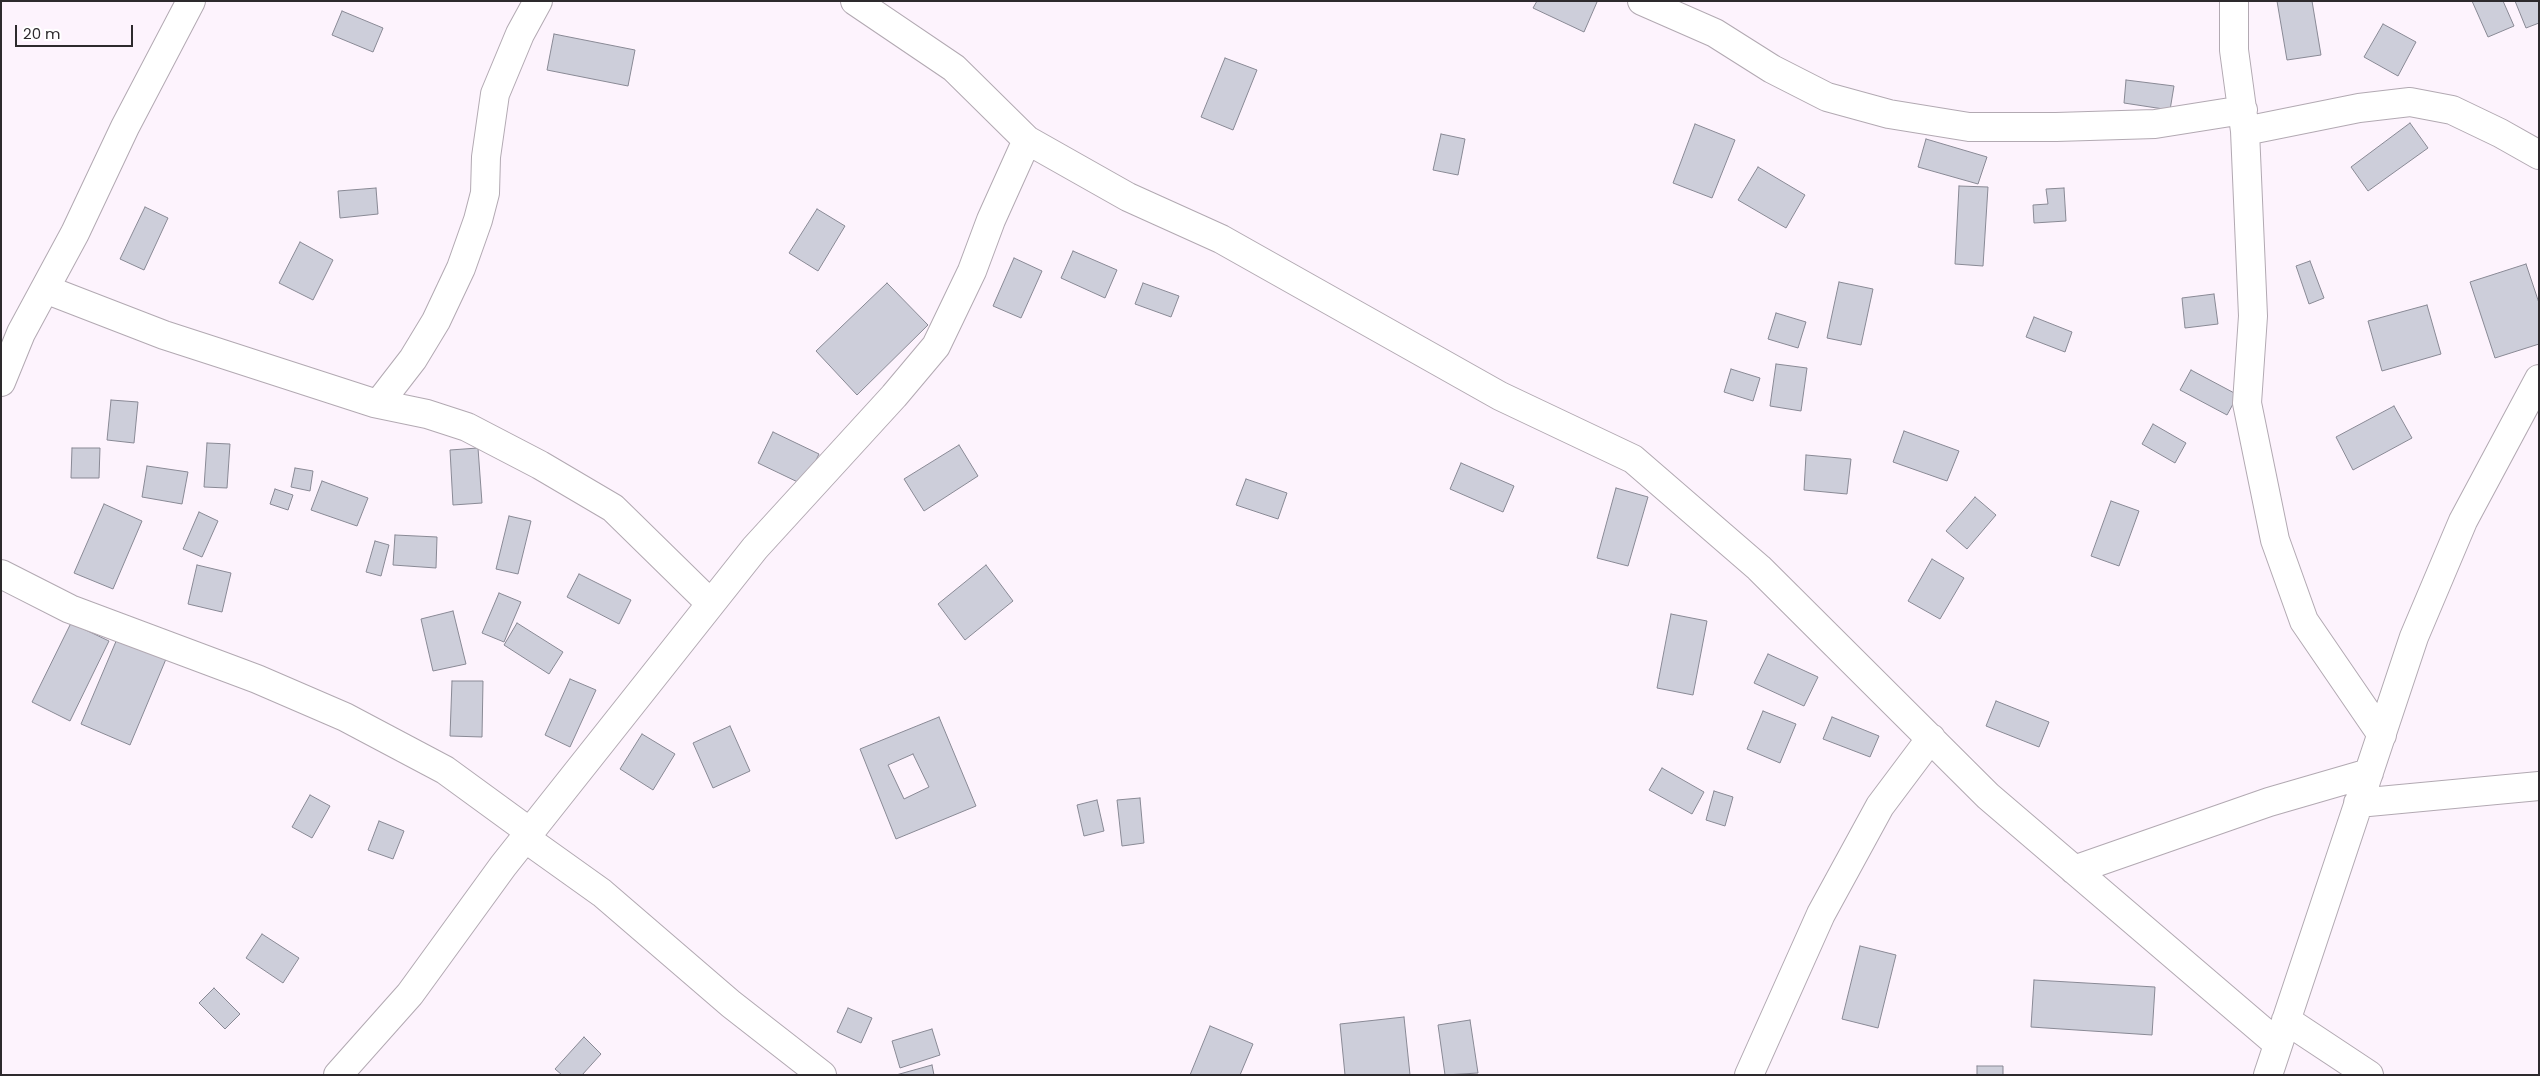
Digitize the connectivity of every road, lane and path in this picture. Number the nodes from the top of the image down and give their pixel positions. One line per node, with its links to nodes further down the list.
1 (191, 1): 9 (street)
2 (538, 1): 13 (street)
3 (855, 1): 7 (street)
4 (1642, 1): 6 (street)
5 (2234, 1): 6 (street)
6 (2244, 121): 8 (street); 16 (street)
7 (1027, 140): 15 (street); 17 (street)
8 (2539, 155)
9 (45, 289): 10 (street); 13 (street)
10 (7, 353): 12 (street)
11 (2539, 379): 16 (street)
12 (1, 382)
13 (379, 404): 15 (street)
14 (1, 574): 21 (street)
15 (710, 603): 21 (street)
16 (2382, 734): 18 (street)
17 (1931, 738): 22 (street); 26 (street)
18 (2369, 773): 20 (street); 22 (street)
19 (2539, 786): 20 (street)
20 (2358, 803): 23 (street)
21 (528, 835): 24 (street); 25 (street)
22 (2074, 870): 23 (street)
23 (2282, 1032): 27 (street); 28 (street)
24 (338, 1075)
25 (822, 1075)
26 (1748, 1075)
27 (2268, 1075)
28 (2369, 1075)

